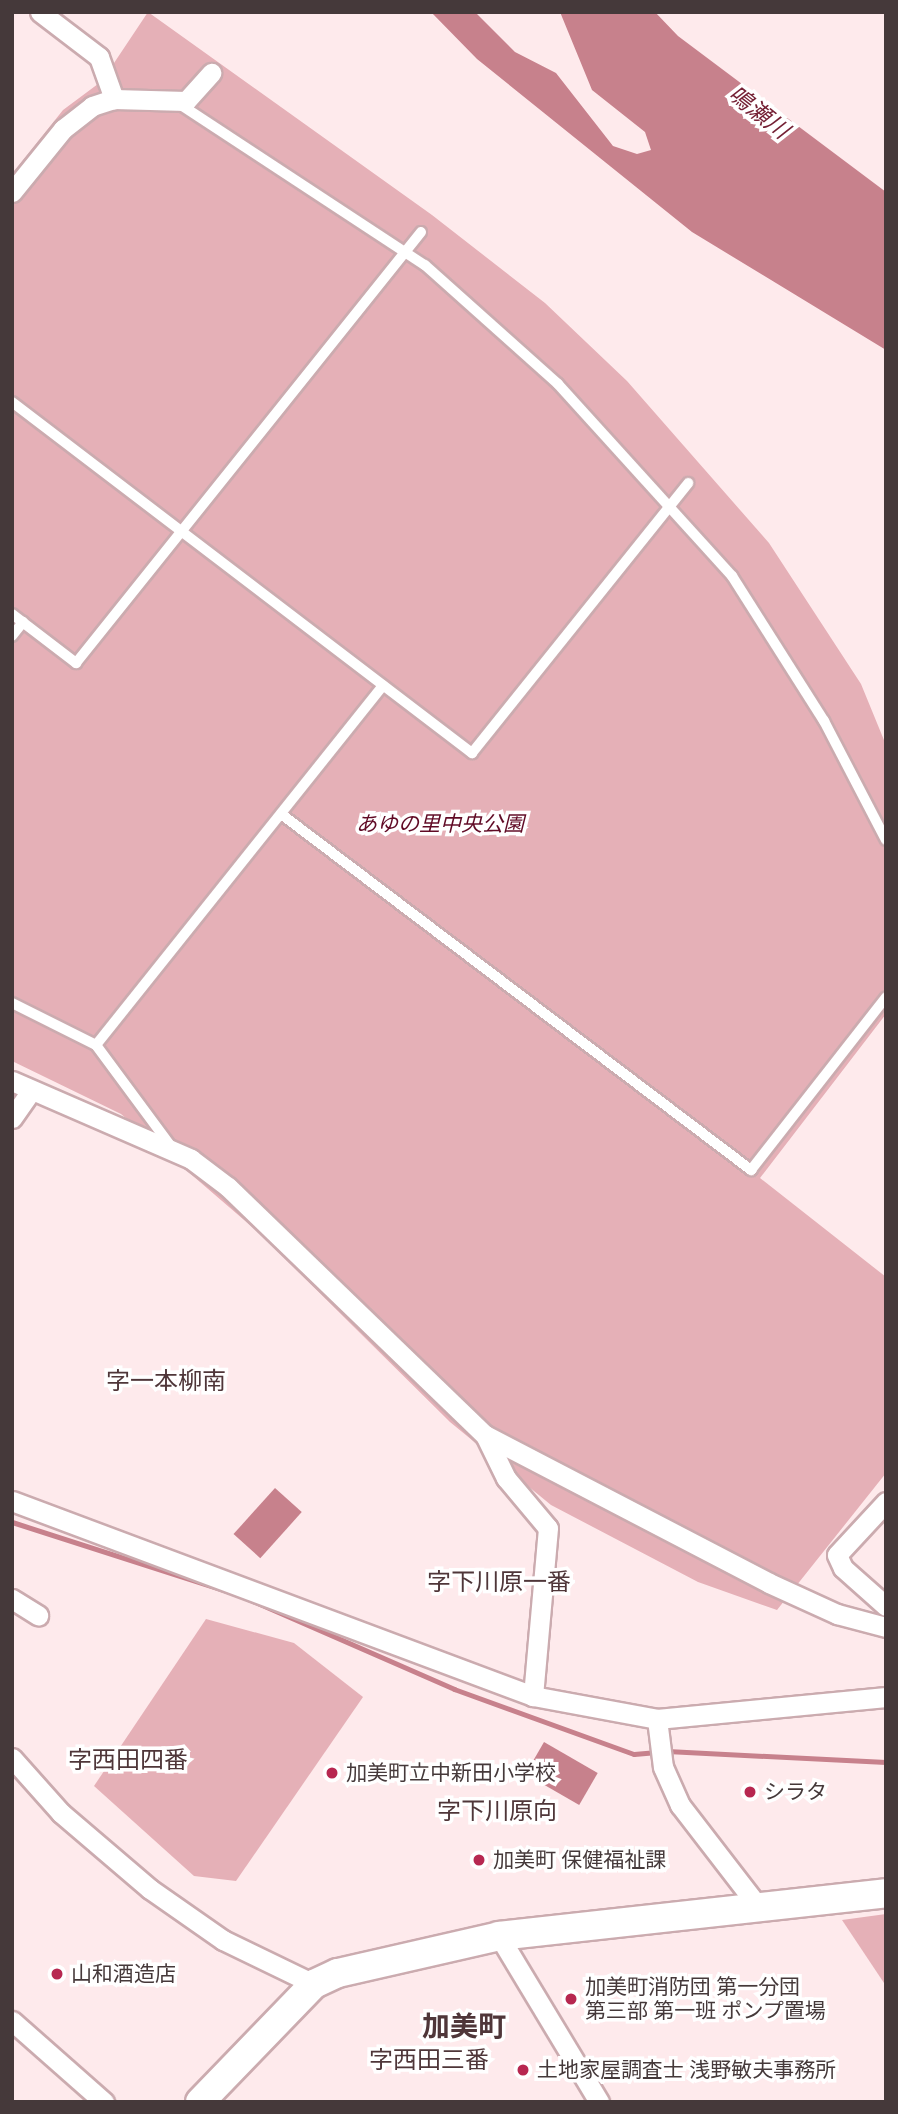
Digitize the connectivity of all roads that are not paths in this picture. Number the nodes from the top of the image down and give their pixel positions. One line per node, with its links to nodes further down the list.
1 (40, 12): 3 (street)
2 (211, 73): 4 (street)
3 (114, 99): 4 (street); 5 (street)
4 (177, 102): 7 (lane)
5 (12, 192)
6 (421, 232): 7 (lane)
7 (406, 251): 10 (lane); 11 (lane)
8 (12, 402): 11 (lane)
9 (688, 483): 10 (lane)
10 (671, 503): 15 (lane); 17 (lane)
11 (183, 531): 13 (lane); 15 (lane)
12 (12, 614): 13 (lane)
13 (23, 622): 14 (lane)
14 (12, 636)
15 (383, 686): 16 (lane)
16 (281, 814): 18 (lane); 20 (lane)
17 (886, 840)
18 (886, 997)
19 (12, 1003): 20 (lane)
20 (96, 1045): 24 (lane)
21 (12, 1081): 22 (street)
22 (31, 1091): 23 (street); 24 (street)
23 (12, 1118)
24 (176, 1154): 25 (street)
25 (485, 1435): 31 (street); 32 (street)
26 (12, 1501): 32 (street)
27 (886, 1502): 29 (street)
28 (12, 1599): 30 (street)
29 (886, 1606)
30 (38, 1615)
31 (886, 1627)
32 (533, 1696): 34 (street)
33 (886, 1696): 34 (street)
34 (657, 1719): 37 (street)
35 (12, 1758): 39 (street)
36 (886, 1893): 37 (street)
37 (757, 1905): 38 (street)
38 (499, 1936): 39 (street); 41 (street)
39 (314, 1983): 43 (street)
40 (12, 2021): 42 (street)
41 (592, 2099)
42 (104, 2102)
43 (200, 2102)

